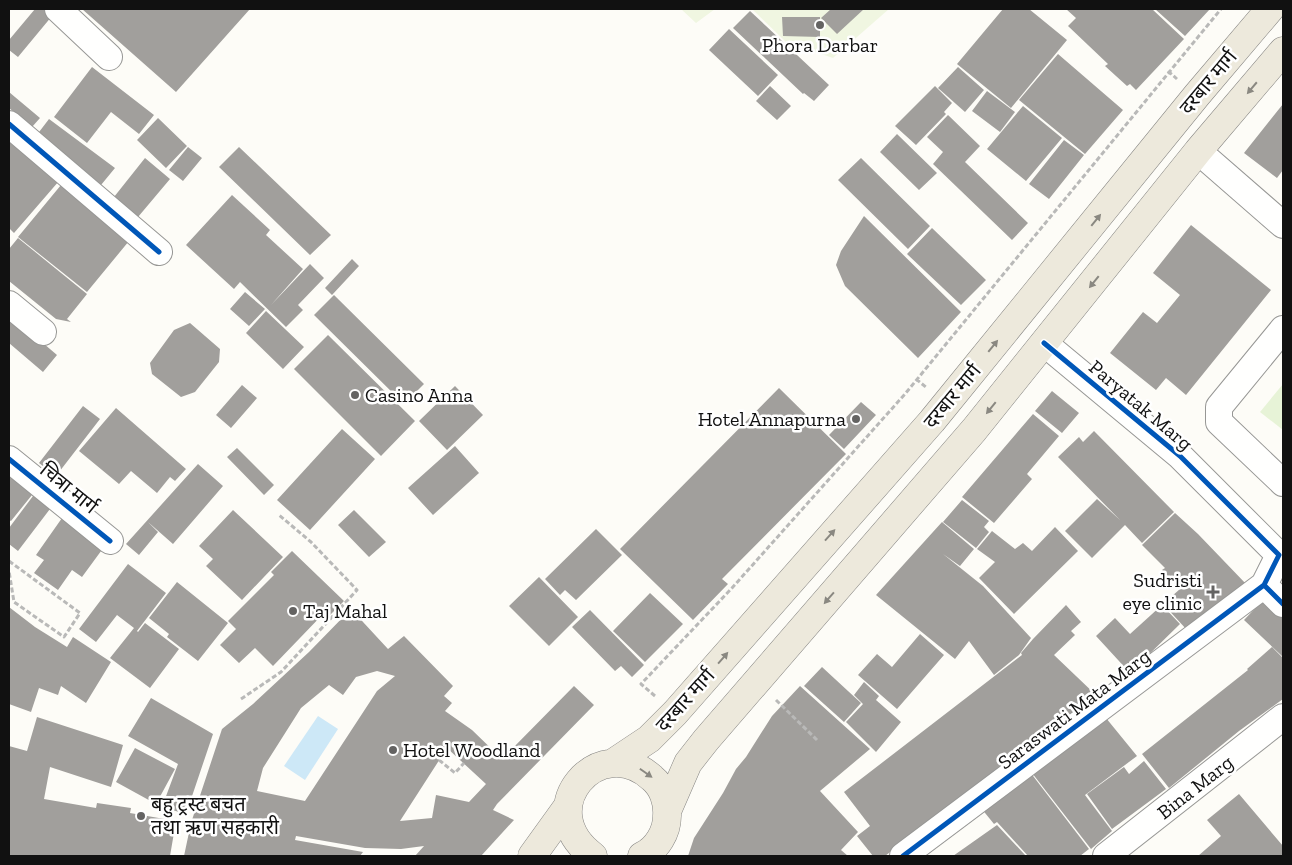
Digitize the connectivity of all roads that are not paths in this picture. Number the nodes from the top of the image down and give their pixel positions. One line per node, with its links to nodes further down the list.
1 (58, 9): 4 (street)
2 (1270, 9): 20 (main road, दरबार मार्ग, one-way to 2)
3 (1283, 51): 6 (main road, दरबार मार्ग, one-way to 6)
4 (109, 58)
5 (9, 124): 8 (street)
6 (1198, 151): 7 (street); 12 (main road, दरबार मार्ग, one-way to 12)
7 (1283, 225)
8 (159, 252)
9 (9, 304): 11 (street)
10 (1283, 329): 14 (street)
11 (43, 332)
12 (1044, 343): 16 (street, Paryatak Marg); 22 (main road, दरबार मार्ग, one-way to 22)
13 (9, 459): 15 (street, चित्रा मार्ग)
14 (1283, 483)
15 (110, 541)
16 (1281, 552): 17 (street, Paryatak Marg)
17 (1264, 585): 18 (street); 26 (street, Saraswati Mata Marg)
18 (1283, 604)
19 (1283, 717): 27 (street, Bina Marg)
20 (613, 763): 21 (main road, दरबार मार्ग); 22 (main road, one-way to 22)
21 (568, 806): 23 (main road, दरबार मार्ग); 24 (main road)
22 (664, 833): 25 (main road, दरबार मार्ग)
23 (532, 856)
24 (593, 856)
25 (642, 856)
26 (903, 856)
27 (1106, 856)

